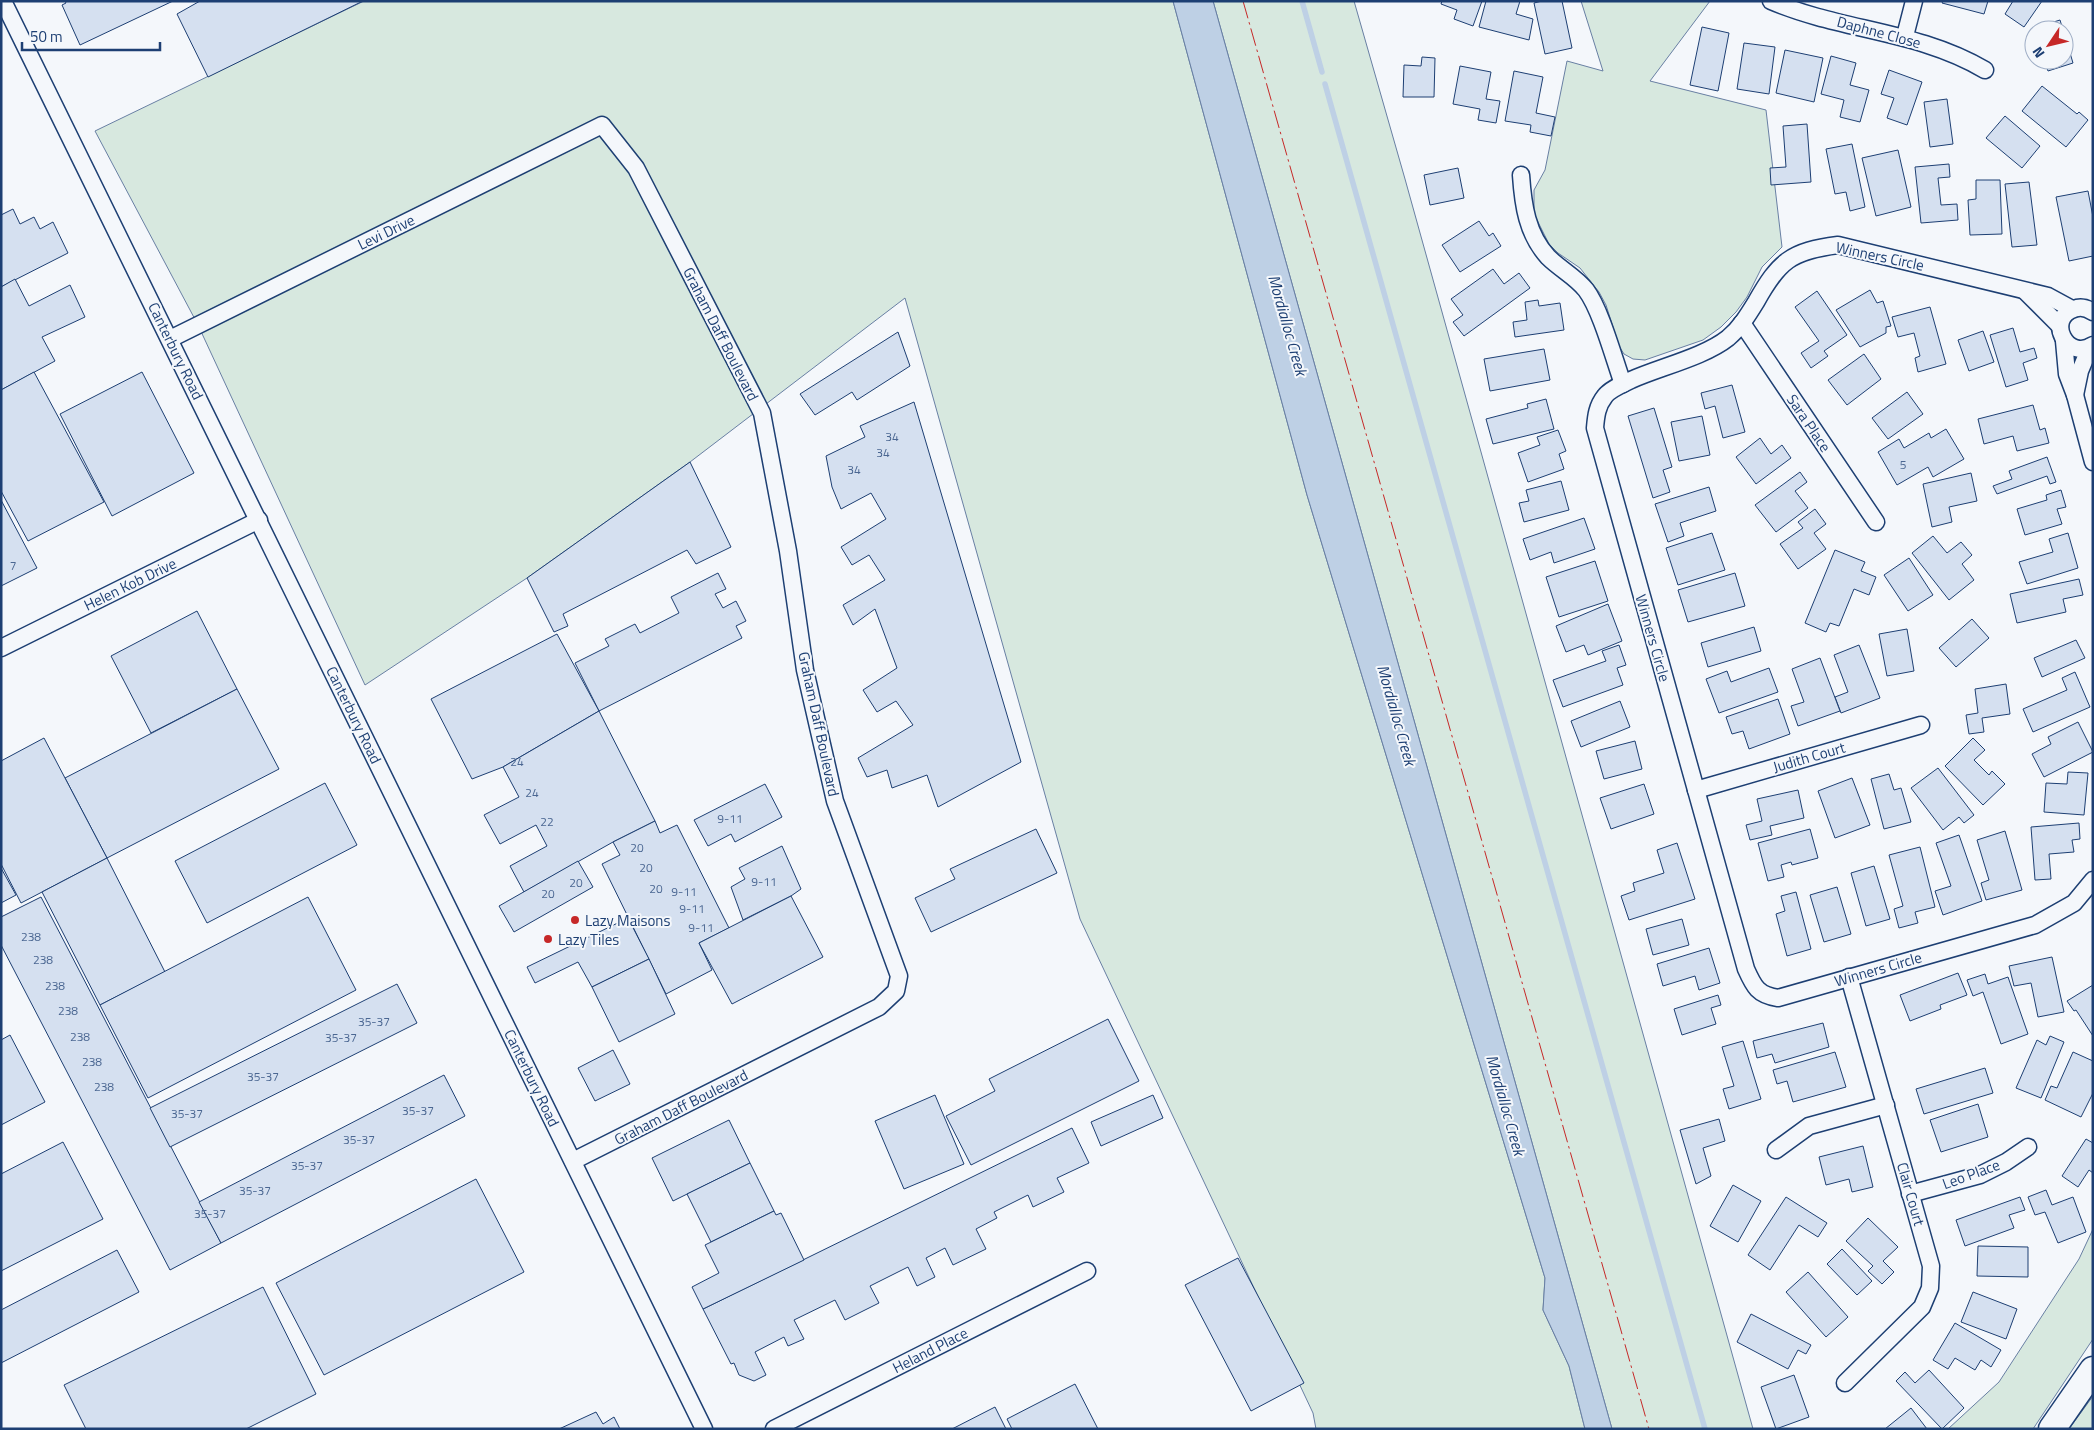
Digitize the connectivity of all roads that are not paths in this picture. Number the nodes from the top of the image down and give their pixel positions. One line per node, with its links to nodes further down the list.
1 (2, 1): 13 (street, Canterbury Road)
2 (1771, 1): 4 (street, Daphne Close)
3 (1914, 1): 4 (street)
4 (1905, 36): 5 (street, Daphne Close)
5 (1985, 70)
6 (602, 125): 13 (street, Levi Drive); 28 (street, Graham Daff Boulevard)
7 (1521, 175): 15 (street)
8 (2023, 289): 9 (street, Winners Circle); 11 (street, Winners Circle); 12 (street)
9 (2072, 309): 10 (street); 12 (street)
10 (2092, 311)
11 (1742, 323): 15 (street, Winners Circle); 19 (street, Sara Place)
12 (2062, 333): 14 (street); 16 (street)
13 (170, 339): 18 (street, Canterbury Road)
14 (2091, 346): 16 (street)
15 (1623, 384): 22 (street, Winners Circle)
16 (2075, 396): 17 (street)
17 (2093, 462)
18 (259, 520): 20 (street, Helen Kob Drive); 28 (street, Canterbury Road)
19 (1876, 522)
20 (1, 648)
21 (1921, 725): 22 (street, Judith Court)
22 (1696, 790): 24 (street, Winners Circle)
23 (2093, 880): 24 (street, Winners Circle)
24 (1849, 977): 25 (street, Clair Court)
25 (1886, 1105): 27 (street); 29 (street, Clair Court)
26 (2028, 1147): 29 (street, Leo Place)
27 (1776, 1150)
28 (573, 1161): 33 (street, Canterbury Road)
29 (1910, 1194): 32 (street, Clair Court)
30 (1087, 1271): 34 (street, Heland Place)
31 (2093, 1370): 35 (main road)
32 (1845, 1383)
33 (704, 1429)
34 (774, 1429)
35 (2052, 1429)

